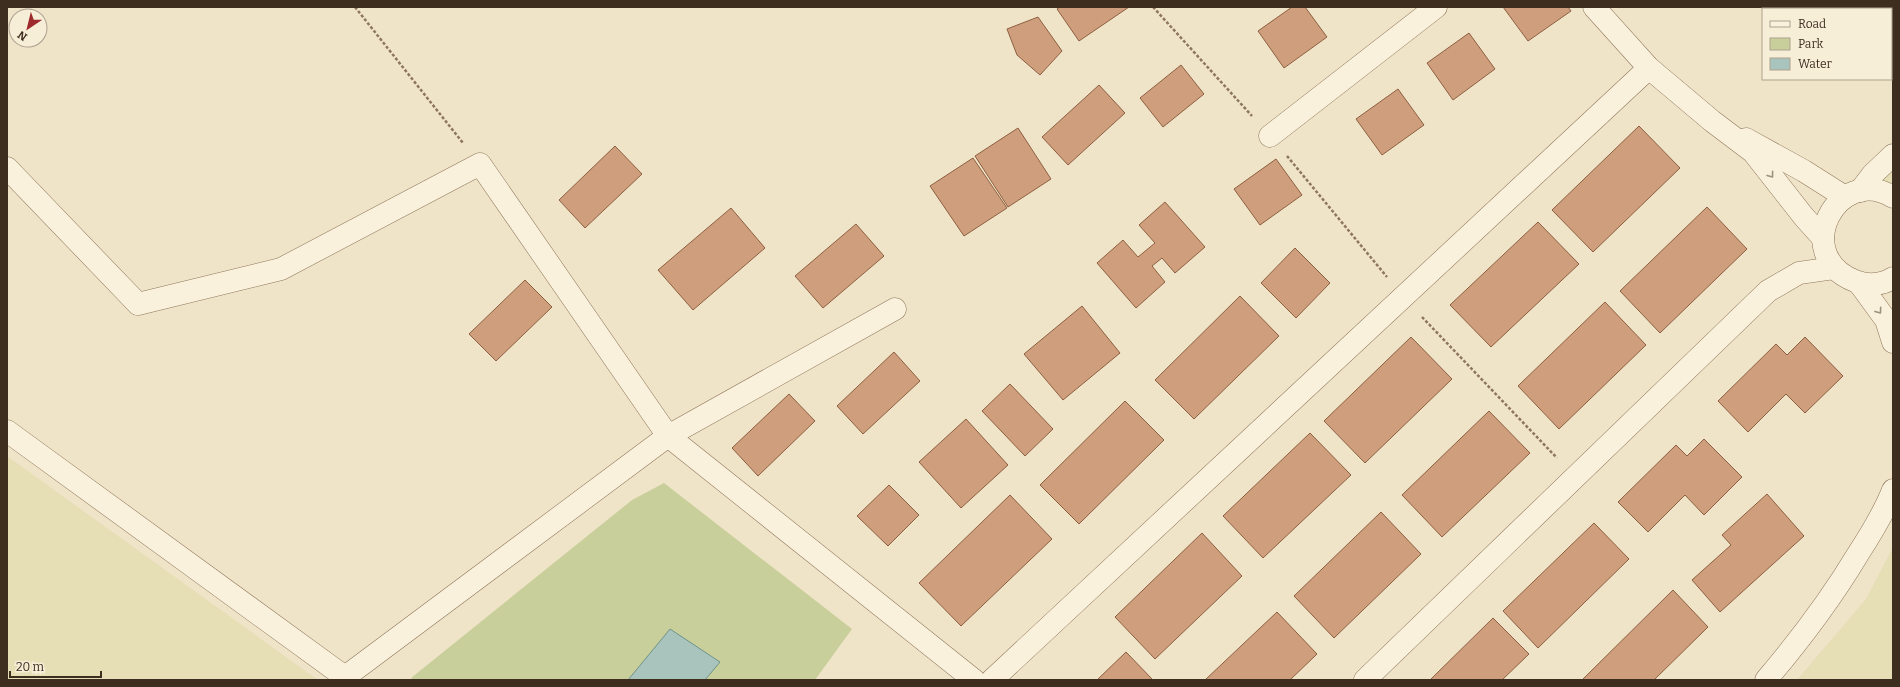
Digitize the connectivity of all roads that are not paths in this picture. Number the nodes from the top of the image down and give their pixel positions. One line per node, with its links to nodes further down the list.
1 (1436, 7): 5 (street)
2 (1594, 7): 3 (street)
3 (1649, 68): 4 (street); 21 (street)
4 (1712, 121): 8 (street); 10 (street, one-way to 10)
5 (1270, 136)
6 (1893, 155): 8 (street)
7 (7, 168): 17 (street)
8 (1852, 194): 9 (street); 10 (street)
9 (1893, 197)
10 (1823, 238): 11 (street)
11 (1834, 268): 13 (street); 22 (street)
12 (1893, 278): 13 (street)
13 (1859, 283): 15 (street, one-way to 15)
14 (894, 309): 17 (street)
15 (1893, 342)
16 (7, 431): 19 (street)
17 (668, 436): 19 (street); 20 (street)
18 (1893, 490): 23 (street)
19 (347, 678)
20 (974, 680)
21 (992, 680)
22 (1366, 680)
23 (1766, 680)

